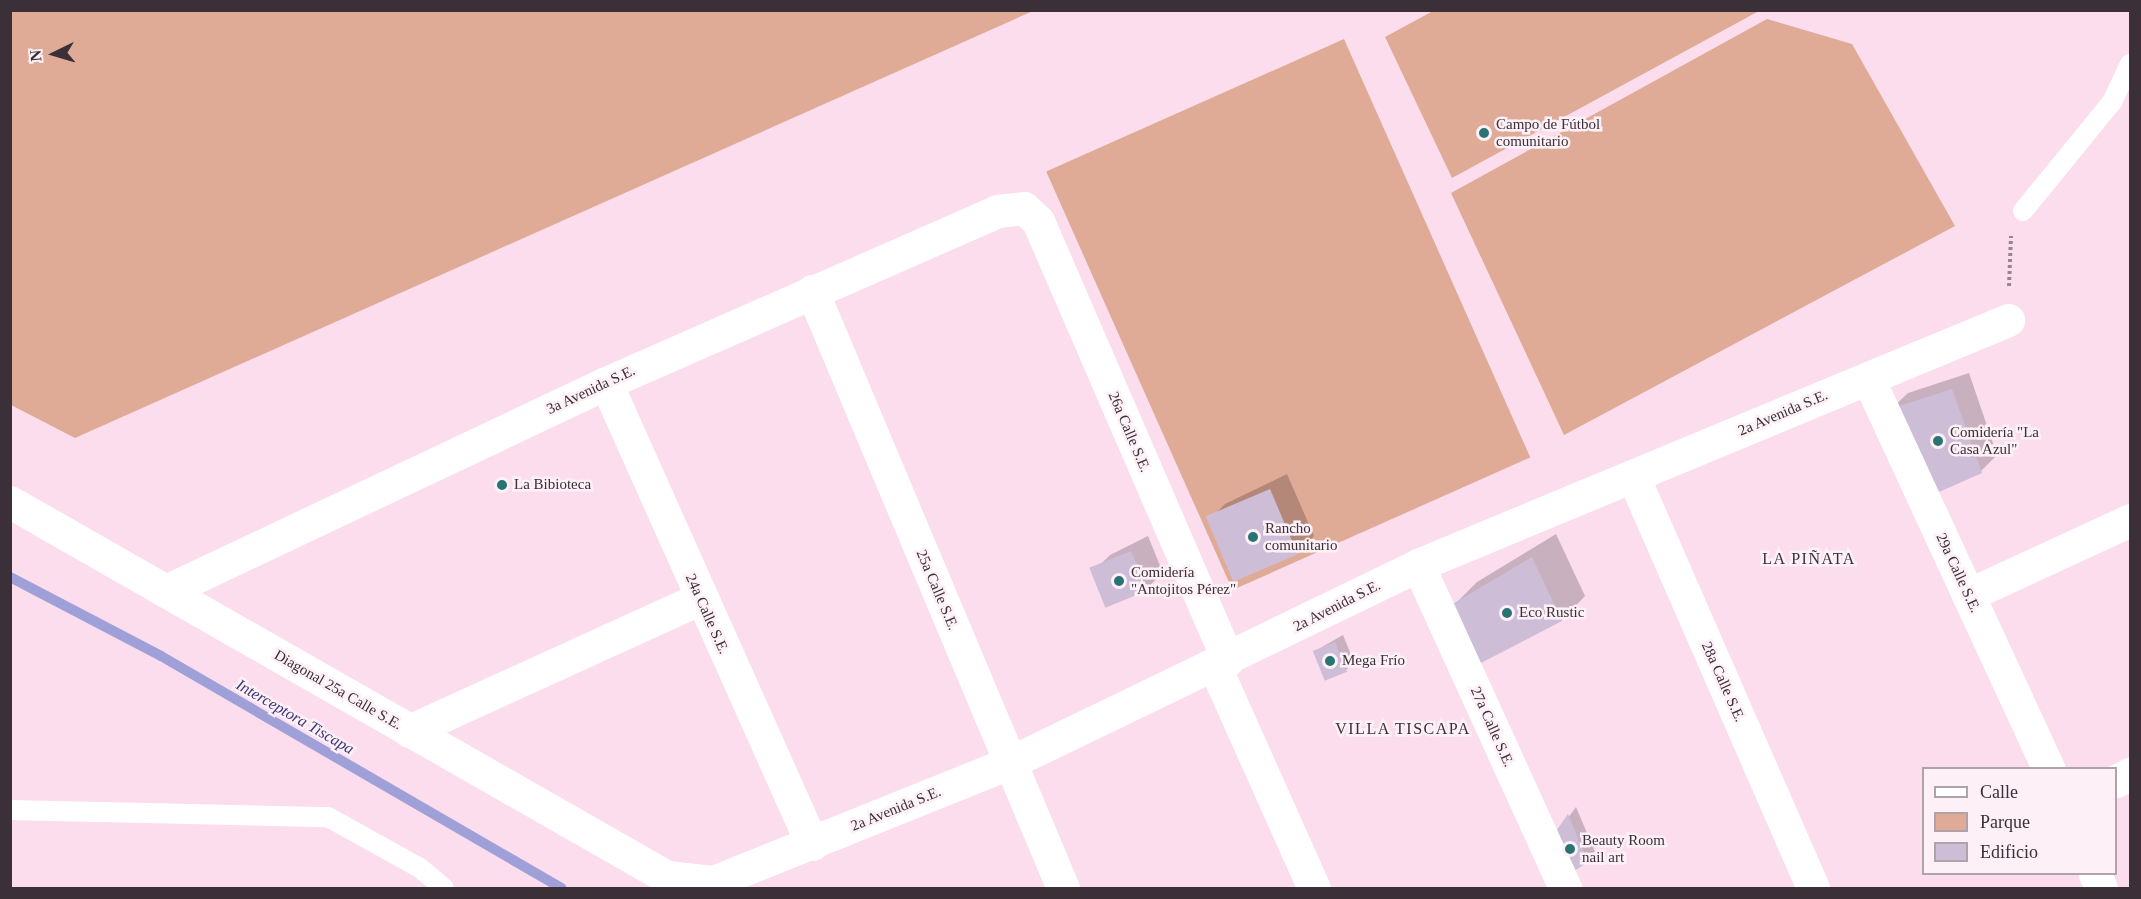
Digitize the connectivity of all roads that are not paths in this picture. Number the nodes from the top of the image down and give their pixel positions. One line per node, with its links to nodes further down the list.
1 (2130, 64): 3 (lane)
2 (1024, 208): 4 (street, 3a Avenida S.E.); 15 (street, 26a Calle S.E.)
3 (2023, 211)
4 (812, 291): 7 (street, 3a Avenida S.E.); 17 (street, 25a Calle S.E.)
5 (2008, 320): 6 (street, 2a Avenida S.E.)
6 (1868, 378): 8 (street, 2a Avenida S.E.); 13 (street, 29a Calle S.E.)
7 (606, 382): 12 (street, 3a Avenida S.E.); 14 (street, 24a Calle S.E.)
8 (1633, 476): 11 (street, 2a Avenida S.E.); 27 (street, 28a Calle S.E.)
9 (10, 502): 12 (street, Diagonal 25a Calle S.E.)
10 (2130, 520): 13 (street)
11 (1418, 565): 15 (street, 2a Avenida S.E.); 26 (street, 27a Calle S.E.)
12 (166, 591): 16 (street, Diagonal 25a Calle S.E.)
13 (1968, 596): 18 (street, 29a Calle S.E.)
14 (699, 599): 16 (street); 20 (street, 24a Calle S.E.)
15 (1222, 663): 17 (street, 2a Avenida S.E.); 25 (street, 26a Calle S.E.)
16 (410, 731): 21 (street, Diagonal 25a Calle S.E.)
17 (1009, 763): 20 (street, 2a Avenida S.E.); 24 (street, 25a Calle S.E.)
18 (2048, 767)
19 (10, 810): 23 (lane)
20 (812, 844): 22 (street, 2a Avenida S.E.)
21 (667, 877): 22 (street, 2a Avenida S.E.)
22 (718, 885)
23 (444, 888)
24 (1063, 888)
25 (1314, 888)
26 (1565, 888)
27 (1813, 888)

